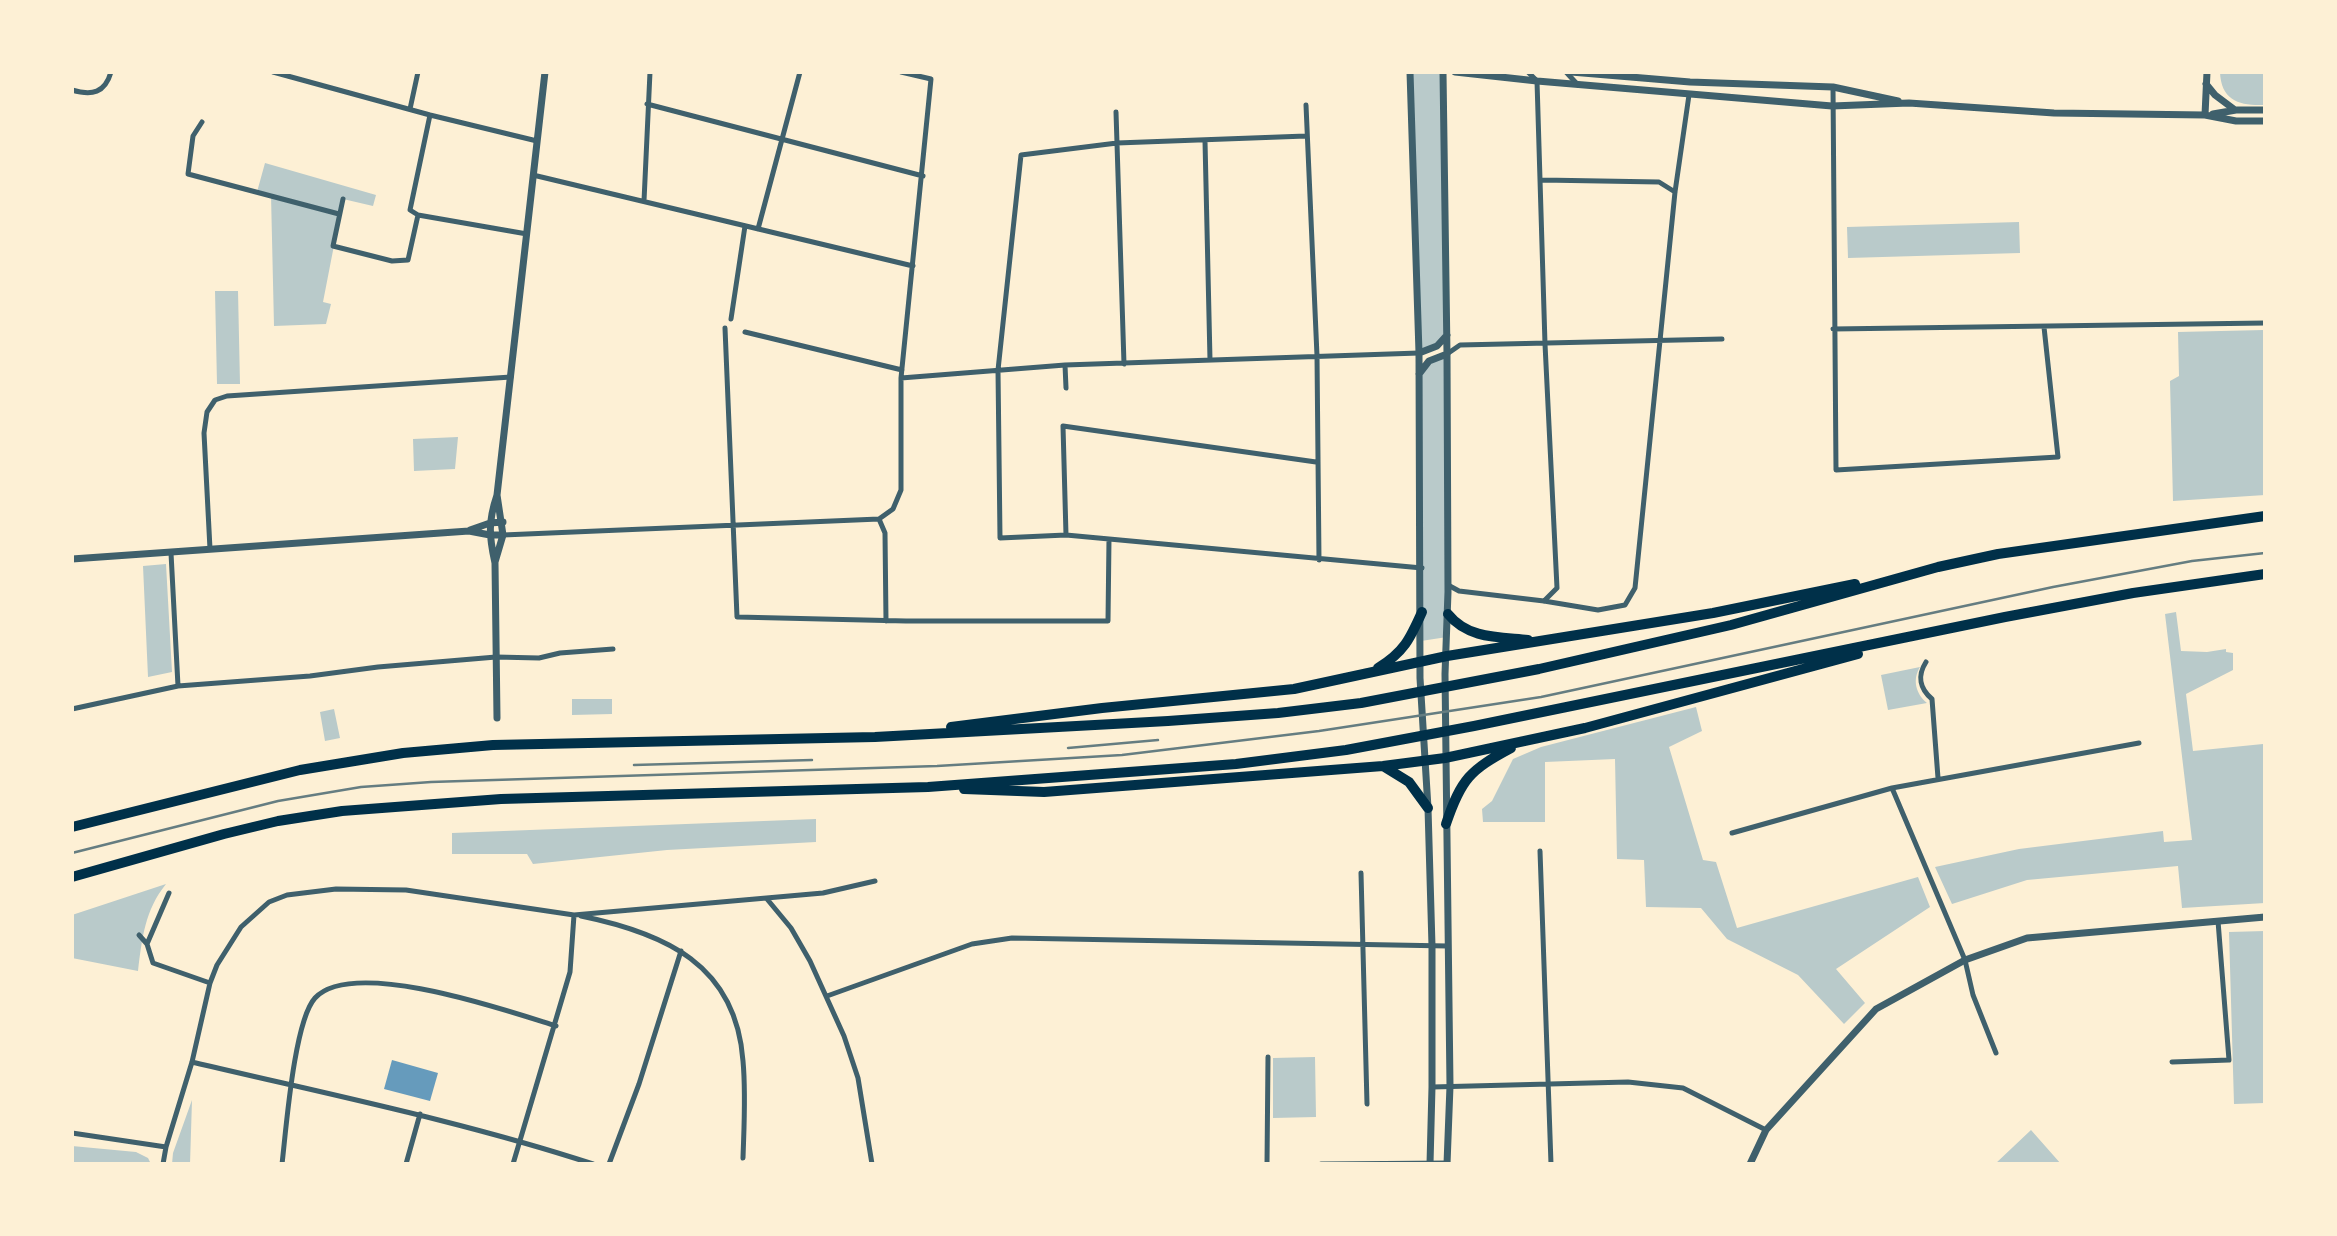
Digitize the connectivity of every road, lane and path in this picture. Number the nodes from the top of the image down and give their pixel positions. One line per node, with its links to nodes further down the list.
1 (111, 72): 21 (street)
2 (272, 72): 15 (street)
3 (418, 72): 27 (street)
4 (545, 72): 37 (street)
5 (650, 72): 24 (street)
6 (800, 72): 36 (street)
7 (901, 72): 41 (street)
8 (1410, 72): 63 (street)
9 (1443, 72): 58 (street)
10 (1455, 72): 16 (street)
11 (1528, 72): 16 (street)
12 (1566, 72): 19 (street)
13 (1571, 72): 17 (street)
14 (2207, 72): 18 (street)
15 (282, 73): 27 (street)
16 (1537, 82): 19 (street); 42 (street)
17 (1704, 82): 20 (street); 22 (street)
18 (2206, 84): 28 (street); 32 (street)
19 (1578, 85): 22 (street)
20 (1833, 87): 23 (street); 26 (street)
21 (72, 90)
22 (1689, 95): 26 (street); 43 (street)
23 (1909, 103): 26 (street); 32 (street)
24 (647, 104): 36 (street); 45 (street)
25 (1306, 105): 35 (street)
26 (1832, 106): 56 (street)
27 (410, 109): 31 (street)
28 (2236, 110): 29 (street); 32 (street)
29 (2265, 110)
30 (1116, 112): 39 (street)
31 (430, 115): 37 (street); 47 (street)
32 (2205, 116): 33 (street)
33 (2265, 121)
34 (202, 122): 46 (street)
35 (1306, 136): 38 (street); 65 (street)
36 (782, 140): 41 (street); 49 (street)
37 (537, 141): 40 (street)
38 (1205, 141): 39 (street); 66 (street)
39 (1117, 143): 67 (street); 70 (street)
40 (533, 175): 45 (street); 50 (street)
41 (923, 176): 51 (street)
42 (1542, 180): 43 (street); 61 (street)
43 (1675, 192): 60 (street)
44 (343, 199): 46 (street)
45 (644, 201): 48 (street)
46 (340, 214): 47 (street)
47 (418, 215): 50 (street)
48 (745, 226): 49 (street); 52 (street)
49 (758, 229): 51 (street)
50 (527, 234): 72 (street)
51 (914, 266): 69 (street)
52 (731, 319)
53 (2265, 323): 54 (street)
54 (2044, 327): 56 (street); 56 (street)
55 (725, 328): 81 (street)
56 (1833, 328)
57 (744, 332): 69 (street)
58 (1447, 335): 62 (street); 63 (street); 64 (street)
59 (1722, 339): 60 (street)
60 (1660, 341): 61 (street); 100 (street)
61 (1545, 344): 62 (street); 96 (street)
62 (1460, 345): 64 (street)
63 (1419, 353): 65 (street); 71 (street)
64 (1447, 354): 71 (street); 95 (street)
65 (1317, 356): 66 (street); 75 (street)
66 (1210, 360): 67 (street)
67 (1124, 364): 68 (street)
68 (1065, 365): 70 (street); 74 (street)
69 (902, 370): 73 (street)
70 (998, 370): 73 (street); 84 (street)
71 (1419, 374): 93 (street)
72 (511, 377): 76 (street); 87 (street)
73 (901, 378): 78 (street)
74 (1066, 388)
75 (1317, 462): 84 (street); 90 (street)
76 (498, 495): 79 (street); 80 (street)
77 (2265, 514): 92 (highway)
78 (879, 519): 81 (street); 103 (street)
79 (503, 522): 80 (street); 83 (street)
80 (490, 523): 82 (street); 85 (street)
81 (733, 525): 83 (street); 103 (street)
82 (469, 531): 85 (street); 87 (street)
83 (503, 535): 85 (street); 91 (street)
84 (1066, 535): 86 (street)
85 (490, 536): 91 (street)
86 (1109, 539): 90 (street); 103 (street)
87 (210, 549): 88 (street)
88 (171, 553): 89 (street); 112 (street)
89 (72, 559)
90 (1319, 559): 93 (street)
91 (495, 563): 108 (street)
92 (1938, 567): 105 (highway); 115 (highway)
93 (1422, 568): 101 (street)
94 (2263, 575): 104 (highway)
95 (1448, 585): 97 (street); 98 (street)
96 (1557, 588): 99 (street); 100 (street)
97 (1459, 592): 98 (street); 99 (street)
98 (1448, 600): 102 (street)
99 (1544, 601): 100 (street)
100 (1564, 605)
101 (1422, 612): 109 (street); 111 (highway)
102 (1448, 614): 105 (highway); 107 (street)
103 (886, 621)
104 (1950, 630): 116 (highway); 122 (highway)
105 (1543, 641): 107 (highway)
106 (613, 649): 108 (street)
107 (1447, 656): 109 (highway); 118 (street)
108 (496, 657): 112 (street); 114 (street)
109 (1421, 661): 111 (highway); 119 (street)
110 (1926, 662): 121 (street)
111 (1370, 673): 115 (highway)
112 (178, 686): 113 (street)
113 (72, 709)
114 (497, 718)
115 (874, 737): 126 (highway)
116 (1522, 743): 118 (highway); 125 (highway)
117 (2139, 743): 121 (street)
118 (1446, 758): 119 (highway); 125 (street)
119 (1424, 761): 120 (highway); 124 (street)
120 (1383, 766): 122 (highway); 124 (highway)
121 (1938, 778): 123 (street)
122 (928, 787): 130 (highway)
123 (1892, 788): 127 (street); 143 (street)
124 (1428, 808): 140 (street)
125 (1446, 824): 141 (street)
126 (72, 827)
127 (1732, 833)
128 (1541, 851): 153 (street)
129 (1361, 873): 139 (street)
130 (72, 877)
131 (875, 881): 133 (street)
132 (169, 893): 138 (street)
133 (767, 899): 134 (street); 145 (street)
134 (574, 915): 142 (street); 144 (street); 146 (street)
135 (2265, 918): 136 (street)
136 (2218, 921): 143 (street); 150 (street)
137 (139, 935): 138 (street)
138 (147, 944): 144 (street)
139 (1362, 946): 140 (street); 145 (street); 155 (street)
140 (1432, 946): 141 (street); 154 (street)
141 (1448, 946): 152 (street)
142 (681, 951): 161 (street); 167 (street)
143 (1965, 960): 147 (street); 157 (street)
144 (210, 983): 149 (street)
145 (827, 996): 168 (street)
146 (556, 1026): 151 (street); 159 (street)
147 (1996, 1053)
148 (1268, 1057): 169 (street)
149 (192, 1062): 151 (street); 160 (street)
150 (2172, 1062)
151 (291, 1085): 156 (street); 163 (street)
152 (1450, 1086): 153 (street); 154 (street); 172 (street)
153 (1548, 1086): 157 (street); 173 (street)
154 (1432, 1087): 171 (street)
155 (1367, 1104)
156 (420, 1114): 159 (street); 164 (street)
157 (1766, 1130): 174 (street)
158 (72, 1133): 160 (street)
159 (519, 1140): 165 (street); 166 (street)
160 (166, 1147): 162 (street)
161 (743, 1158)
162 (163, 1164)
163 (282, 1164)
164 (405, 1164)
165 (513, 1164)
166 (593, 1164)
167 (609, 1164)
168 (872, 1164)
169 (1268, 1164)
170 (1321, 1164): 171 (street)
171 (1430, 1164): 172 (street)
172 (1448, 1164)
173 (1551, 1164)
174 (1750, 1164)

